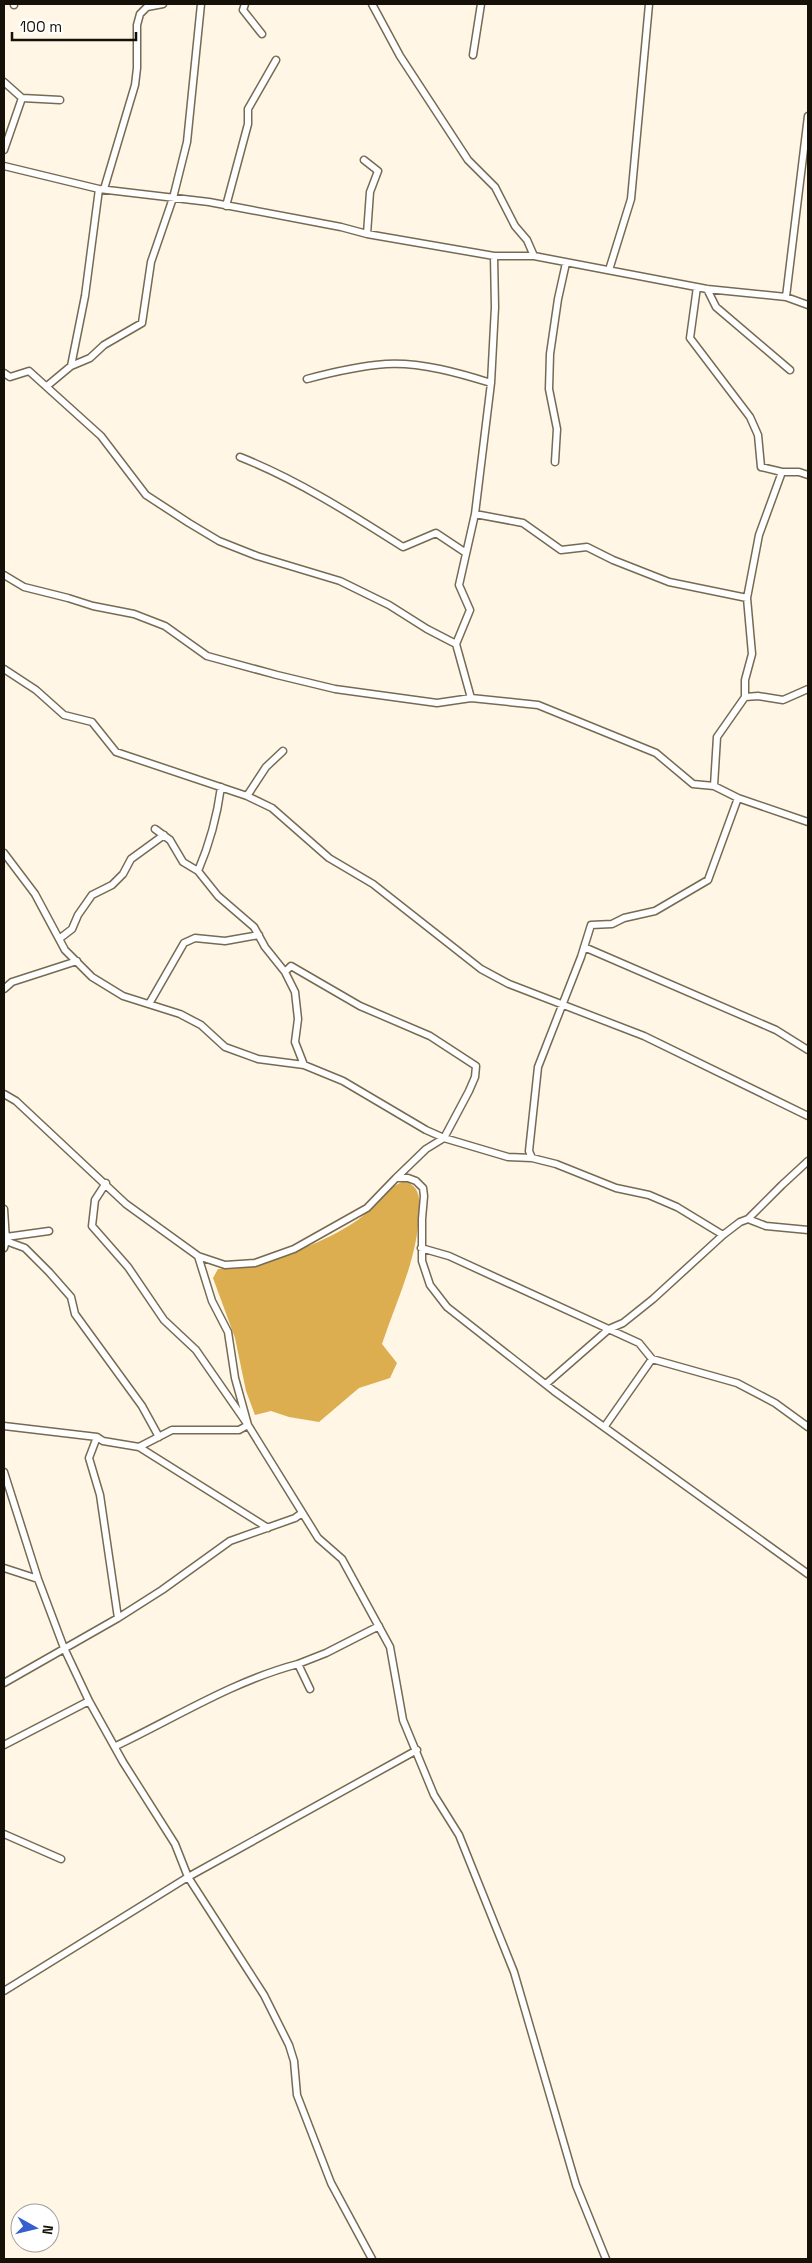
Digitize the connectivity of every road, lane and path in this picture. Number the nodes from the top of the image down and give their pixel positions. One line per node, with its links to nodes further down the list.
1 (163, 4): 17 (street)
2 (201, 4): 18 (street)
3 (245, 4): 7 (street)
4 (372, 4): 22 (street)
5 (481, 4): 8 (street)
6 (649, 4): 24 (street)
7 (262, 34)
8 (473, 55)
9 (276, 60): 19 (street)
10 (4, 82): 11 (street)
11 (22, 98): 12 (street); 14 (street)
12 (60, 100)
13 (808, 116): 27 (street)
14 (4, 150)
15 (364, 160): 20 (street)
16 (4, 166): 17 (street)
17 (101, 189): 18 (street); 29 (street)
18 (173, 198): 19 (street); 29 (street)
19 (226, 206): 20 (street)
20 (367, 234): 21 (street)
21 (494, 256): 22 (street); 33 (street)
22 (534, 256): 23 (street)
23 (566, 263): 24 (street); 36 (street)
24 (609, 270): 25 (street)
25 (697, 287): 26 (street); 37 (street)
26 (707, 289): 27 (street); 30 (street)
27 (786, 297): 28 (street)
28 (808, 305)
29 (71, 366): 34 (street)
30 (790, 370)
31 (4, 373): 34 (street)
32 (307, 379): 33 (street)
33 (492, 383): 39 (street)
34 (47, 386): 43 (street)
35 (240, 457): 40 (street)
36 (555, 462)
37 (782, 472): 38 (street); 42 (street)
38 (808, 475)
39 (475, 514): 40 (street); 42 (street)
40 (466, 554): 43 (street)
41 (4, 575): 47 (street)
42 (747, 598): 46 (street)
43 (456, 644): 47 (street)
44 (4, 669): 50 (street)
45 (808, 689): 46 (street)
46 (745, 697): 49 (street)
47 (471, 698): 49 (street)
48 (283, 751): 51 (street)
49 (714, 786): 52 (street)
50 (221, 787): 51 (street); 57 (street)
51 (246, 796): 65 (street)
52 (738, 798): 53 (street); 60 (street)
53 (808, 822)
54 (155, 829): 55 (street)
55 (164, 835): 57 (street); 59 (street)
56 (4, 853): 59 (street)
57 (198, 871): 58 (street)
58 (259, 935): 62 (street); 64 (street)
59 (59, 939): 61 (street)
60 (584, 947): 65 (street); 66 (street)
61 (77, 961): 63 (street); 64 (street)
62 (285, 972): 67 (street); 70 (street)
63 (4, 989)
64 (149, 1004): 67 (street)
65 (562, 1004): 69 (street); 71 (street)
66 (808, 1050)
67 (304, 1064): 70 (street)
68 (4, 1094): 74 (street)
69 (808, 1116)
70 (444, 1138): 71 (street); 73 (street)
71 (532, 1158): 79 (street)
72 (808, 1161): 76 (street)
73 (396, 1178): 82 (street); 83 (street)
74 (106, 1183): 83 (street); 87 (street)
75 (4, 1209): 80 (street)
76 (748, 1218): 77 (street); 79 (street)
77 (808, 1230)
78 (49, 1232): 80 (street)
79 (723, 1235): 84 (street)
80 (6, 1239): 81 (street); 92 (street)
81 (4, 1248)
82 (421, 1248): 84 (street); 86 (street)
83 (198, 1256): 87 (street)
84 (609, 1329): 85 (street); 86 (street)
85 (652, 1359): 89 (street); 90 (street)
86 (546, 1384): 89 (street)
87 (248, 1425): 92 (street); 95 (street)
88 (4, 1426): 91 (street)
89 (605, 1426): 98 (street)
90 (808, 1427)
91 (97, 1437): 93 (street); 100 (street)
92 (159, 1437): 93 (street)
93 (139, 1447): 96 (street)
94 (4, 1472): 99 (street)
95 (302, 1513): 96 (street); 101 (street)
96 (268, 1528): 100 (street)
97 (4, 1568): 99 (street)
98 (808, 1574)
99 (38, 1579): 102 (street)
100 (118, 1618): 102 (street)
101 (379, 1626): 103 (street); 109 (street)
102 (64, 1648): 104 (street); 106 (street)
103 (298, 1664): 105 (street); 108 (street)
104 (4, 1683)
105 (310, 1689)
106 (89, 1701): 107 (street); 108 (street)
107 (4, 1745)
108 (116, 1746): 112 (street)
109 (417, 1750): 112 (street); 115 (street)
110 (4, 1834): 111 (street)
111 (61, 1859)
112 (188, 1878): 113 (street); 114 (street)
113 (4, 1991)
114 (372, 2259)
115 (606, 2259)

